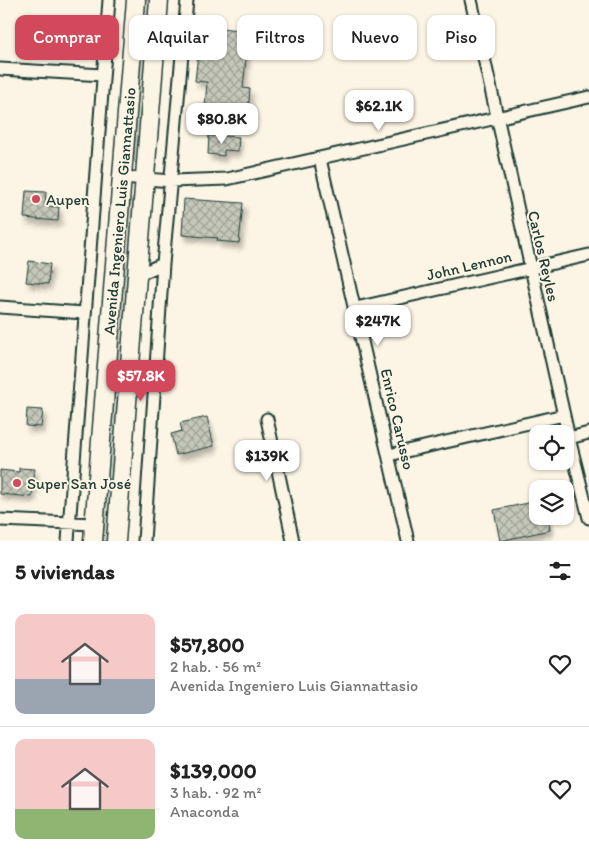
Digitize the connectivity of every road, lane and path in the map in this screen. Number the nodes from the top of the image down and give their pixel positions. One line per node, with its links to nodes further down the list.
1 (109, 0): 7 (street, Avenida Ingeniero Luis Giannattasio)
2 (136, 0): 11 (main road, Avenida Ingeniero Luis Giannattasio)
3 (159, 0): 12 (main road, Avenida Ingeniero Luis Giannattasio)
4 (187, 0): 13 (street)
5 (471, 0): 9 (street, Carlos Reyles)
6 (0, 70): 7 (street)
7 (103, 75): 20 (street, Avenida Ingeniero Luis Giannattasio)
8 (589, 97): 9 (street)
9 (496, 118): 10 (street); 16 (street, Carlos Reyles)
10 (320, 159): 13 (street); 19 (street, Enrico Carusso)
11 (122, 177): 12 (street); 31 (main road, Avenida Ingeniero Luis Giannattasio)
12 (145, 178): 13 (street); 17 (main road, Avenida Ingeniero Luis Giannattasio)
13 (171, 181): 15 (street)
14 (589, 255): 16 (street, John Lennon)
15 (163, 264): 17 (street); 34 (street)
16 (530, 268): 19 (street, John Lennon); 21 (street, Carlos Reyles)
17 (137, 275): 33 (main road, Avenida Ingeniero Luis Giannattasio)
18 (0, 306): 20 (street)
19 (356, 308): 26 (street, Enrico Carusso)
20 (84, 313): 30 (street, Avenida Ingeniero Luis Giannattasio)
21 (564, 415): 23 (street, Carlos Reyles); 26 (street)
22 (268, 419): 35 (street)
23 (566, 425)
24 (589, 434): 25 (street)
25 (574, 437)
26 (389, 455): 36 (street, Enrico Carusso)
27 (574, 458): 28 (street, Carlos Reyles)
28 (589, 518)
29 (0, 520): 30 (street)
30 (70, 523): 31 (street); 32 (street, Avenida Ingeniero Luis Giannattasio)
31 (93, 532)
32 (68, 541)
33 (116, 541)
34 (144, 541)
35 (293, 541)
36 (408, 541)

